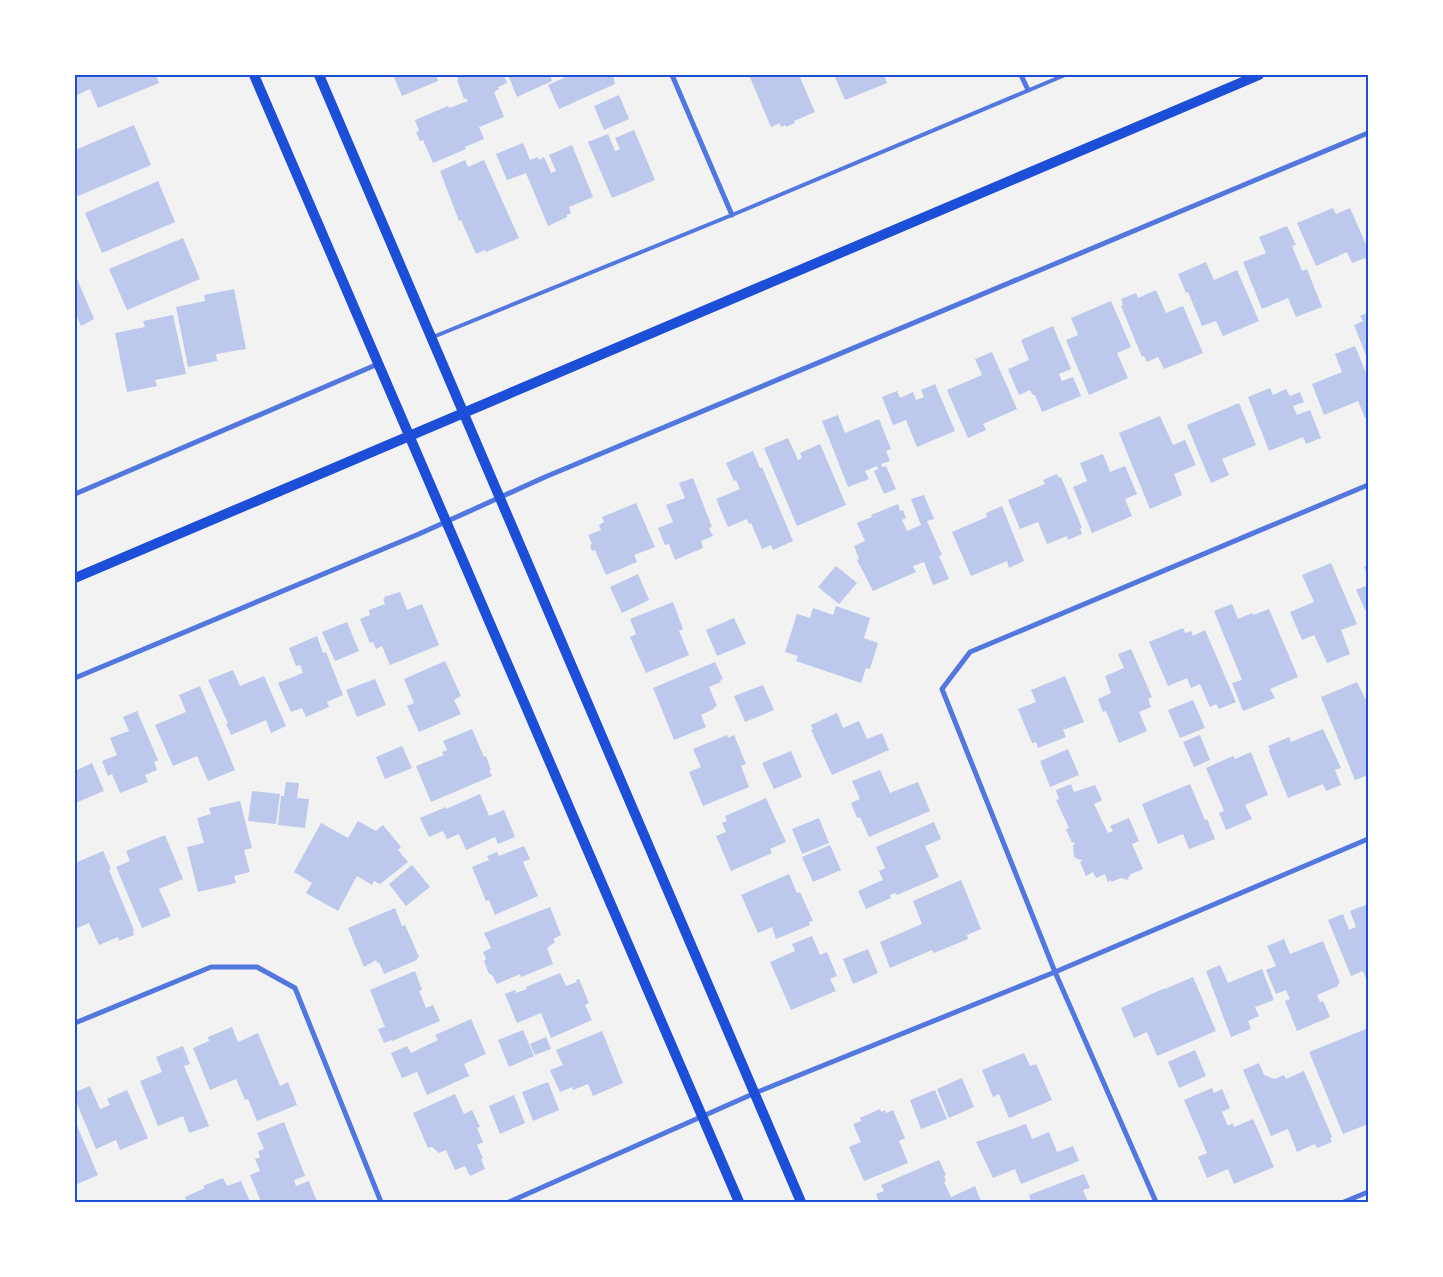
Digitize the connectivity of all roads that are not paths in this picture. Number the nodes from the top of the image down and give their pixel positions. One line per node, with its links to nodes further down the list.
1 (254, 75): 11 (main road)
2 (319, 75): 10 (main road)
3 (672, 75): 9 (street)
4 (1021, 75): 7 (street)
5 (1065, 75): 7 (lane)
6 (1260, 75): 12 (main road)
7 (1028, 90): 9 (lane)
8 (1368, 133): 16 (street)
9 (732, 215): 10 (lane)
10 (430, 337): 12 (main road)
11 (378, 364): 13 (main road); 15 (street)
12 (463, 413): 13 (main road); 16 (main road)
13 (409, 436): 17 (main road); 18 (main road)
14 (1368, 485): 21 (street)
15 (75, 494)
16 (500, 497): 17 (street); 23 (main road)
17 (447, 521): 19 (street); 24 (main road)
18 (75, 578)
19 (75, 678)
20 (1368, 840): 21 (street)
21 (1055, 972): 23 (street); 30 (street)
22 (75, 1024): 26 (street)
23 (755, 1092): 24 (street); 29 (main road)
24 (702, 1116): 27 (street); 28 (main road)
25 (1368, 1192): 31 (street)
26 (381, 1202)
27 (509, 1202)
28 (739, 1202)
29 (801, 1202)
30 (1156, 1202)
31 (1344, 1202)

